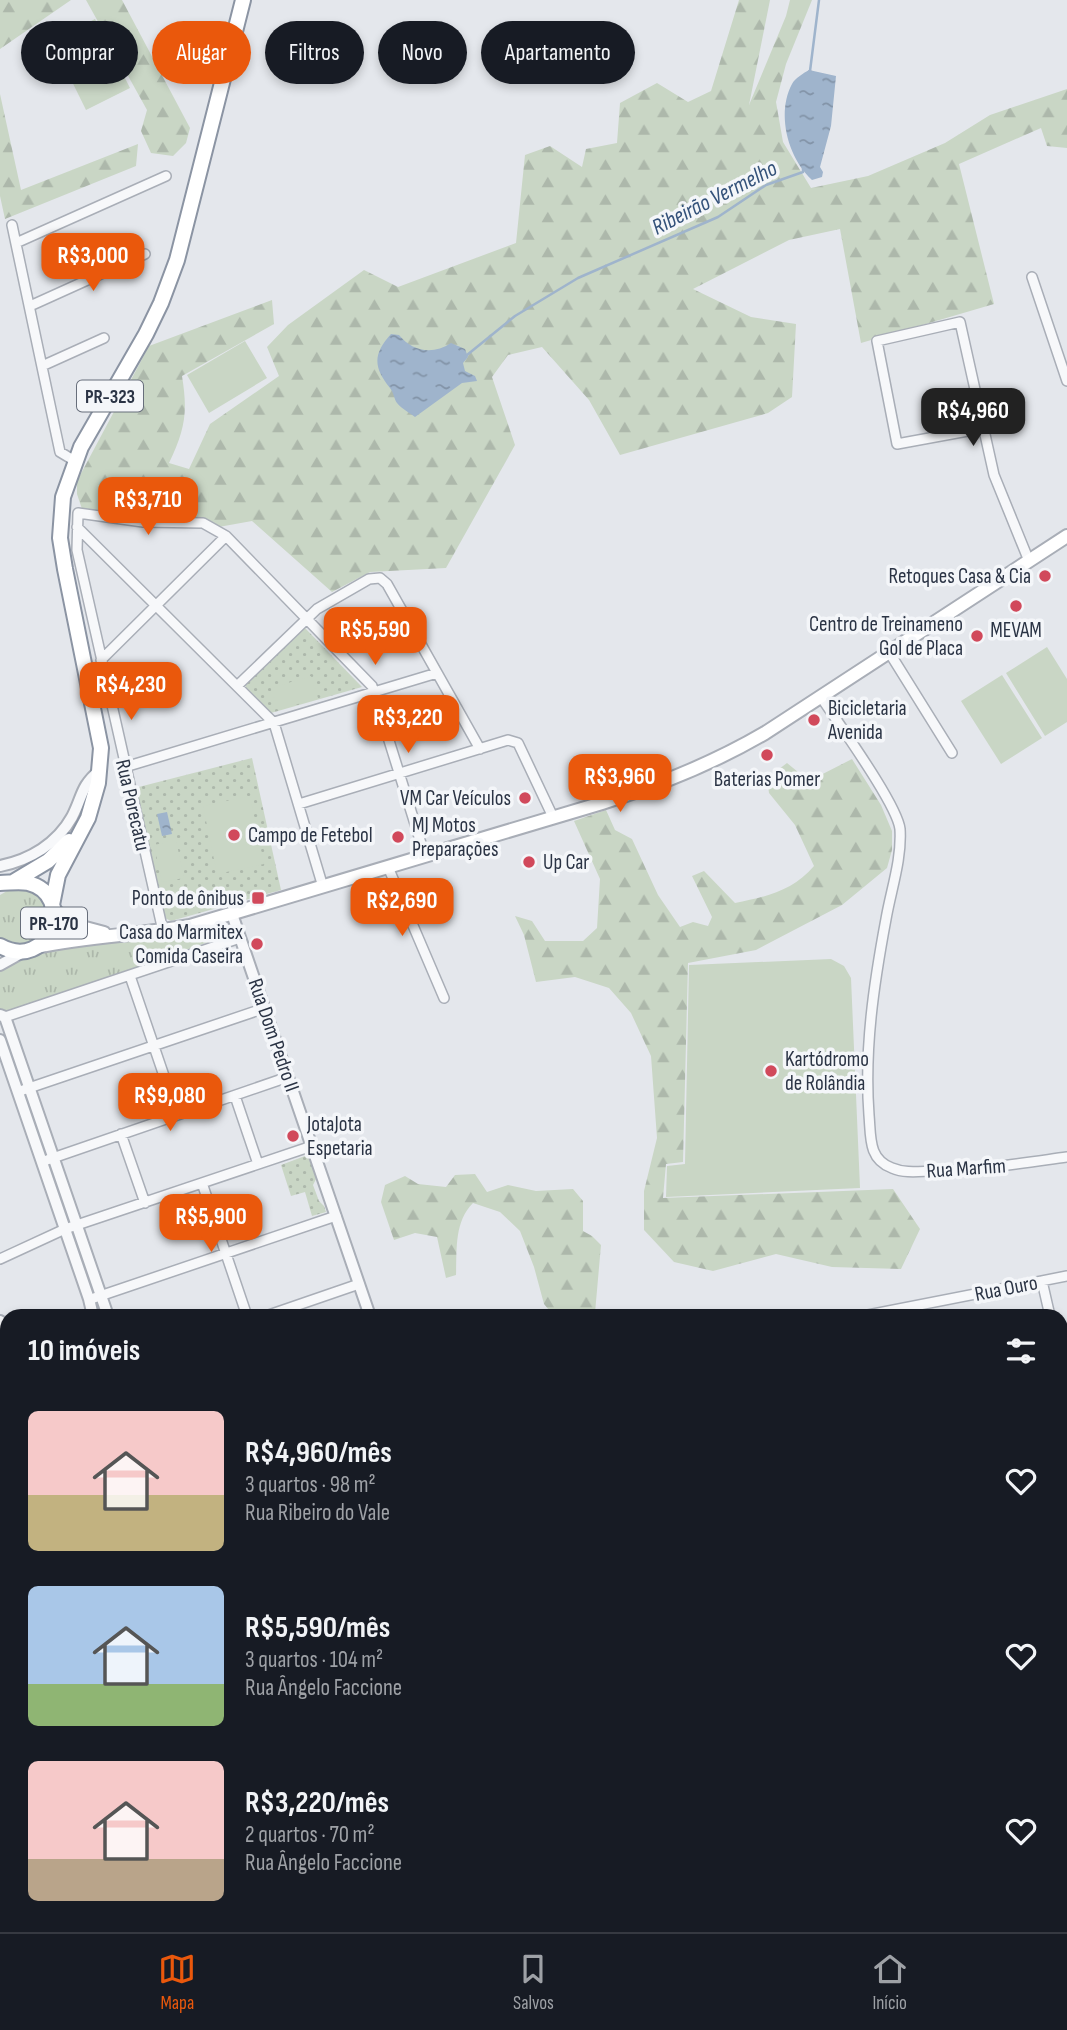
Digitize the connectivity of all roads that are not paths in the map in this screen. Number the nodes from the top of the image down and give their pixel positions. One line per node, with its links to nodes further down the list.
1 (243, 0): 12 (highway, PR-323)
2 (166, 176): 4 (street)
3 (12, 225): 4 (street)
4 (16, 243): 7 (street)
5 (145, 254): 7 (street)
6 (1032, 277): 10 (street)
7 (30, 306): 9 (street)
8 (104, 338): 9 (street)
9 (42, 366): 12 (street)
10 (1067, 381)
11 (984, 428): 11 (street); 16 (street)
12 (75, 461): 29 (highway, PR-323)
13 (76, 527): 14 (street, Rua Porecatu); 17 (street); 20 (street, Rua Porecatu)
14 (226, 536): 17 (street); 18 (street)
15 (1067, 536): 16 (main road)
16 (1029, 561): 19 (main road)
17 (156, 606): 20 (street); 22 (street)
18 (307, 617): 21 (street); 22 (street); 23 (street)
19 (889, 652): 24 (main road); 27 (street)
20 (101, 660): 28 (street, Rua Porecatu)
21 (437, 673): 23 (street); 26 (street)
22 (237, 686): 25 (street)
23 (375, 692): 25 (street); 30 (street)
24 (821, 697): 33 (main road); 59 (street, Rua Marfim)
25 (274, 723): 28 (street); 32 (street)
26 (480, 748): 30 (street); 33 (street)
27 (952, 753)
28 (125, 767): 41 (street, Rua Porecatu)
29 (100, 770): 31 (highway, PR-323); 35 (street)
30 (400, 774): 32 (street); 34 (street)
31 (93, 800): 37 (highway, PR-323); 39 (highway, PR-323)
32 (299, 804): 38 (street)
33 (553, 817): 34 (main road)
34 (425, 856): 36 (main road)
35 (0, 866)
36 (388, 867): 38 (main road); 48 (street)
37 (4, 885): 39 (highway, PR-170)
38 (323, 887): 40 (main road)
39 (53, 907): 42 (main road); 45 (highway, PR-170)
40 (232, 914): 41 (main road); 43 (street, Rua Dom Pedro II)
41 (163, 931): 42 (main road)
42 (111, 934): 45 (main road)
43 (240, 937): 47 (street); 49 (street, Rua Dom Pedro II)
44 (0, 946): 45 (highway, PR-170)
45 (31, 949): 46 (street)
46 (0, 965)
47 (130, 976): 50 (street); 52 (street)
48 (444, 998)
49 (265, 1008): 52 (street); 53 (street, Rua Dom Pedro II)
50 (3, 1016): 54 (street)
51 (0, 1040): 54 (street)
52 (154, 1045): 54 (street); 56 (street)
53 (288, 1077): 55 (street); 58 (street, Rua Dom Pedro II)
54 (23, 1089): 60 (street)
55 (235, 1096): 56 (street); 61 (street)
56 (177, 1114): 57 (street)
57 (121, 1134): 60 (street); 63 (street)
58 (312, 1146): 61 (street); 64 (street, Rua Dom Pedro II)
59 (1067, 1157)
60 (48, 1159): 65 (street)
61 (258, 1164): 62 (street)
62 (202, 1183): 63 (street); 66 (street)
63 (145, 1203): 65 (street)
64 (336, 1216): 66 (street); 70 (street, Rua Dom Pedro II)
65 (70, 1227): 67 (street); 71 (street); 72 (street)
66 (226, 1253): 71 (street); 75 (street)
67 (0, 1259)
68 (1067, 1276): 69 (street, Rua Ouro)
69 (1042, 1280): 78 (street, Rua Ouro); 79 (street)
70 (359, 1284): 76 (street); 77 (street, Rua Dom Pedro II)
71 (101, 1295): 72 (street); 74 (street)
72 (89, 1299): 73 (street)
73 (91, 1309)
74 (105, 1309)
75 (245, 1309)
76 (286, 1309)
77 (368, 1309)
78 (919, 1309)
79 (1048, 1309)

